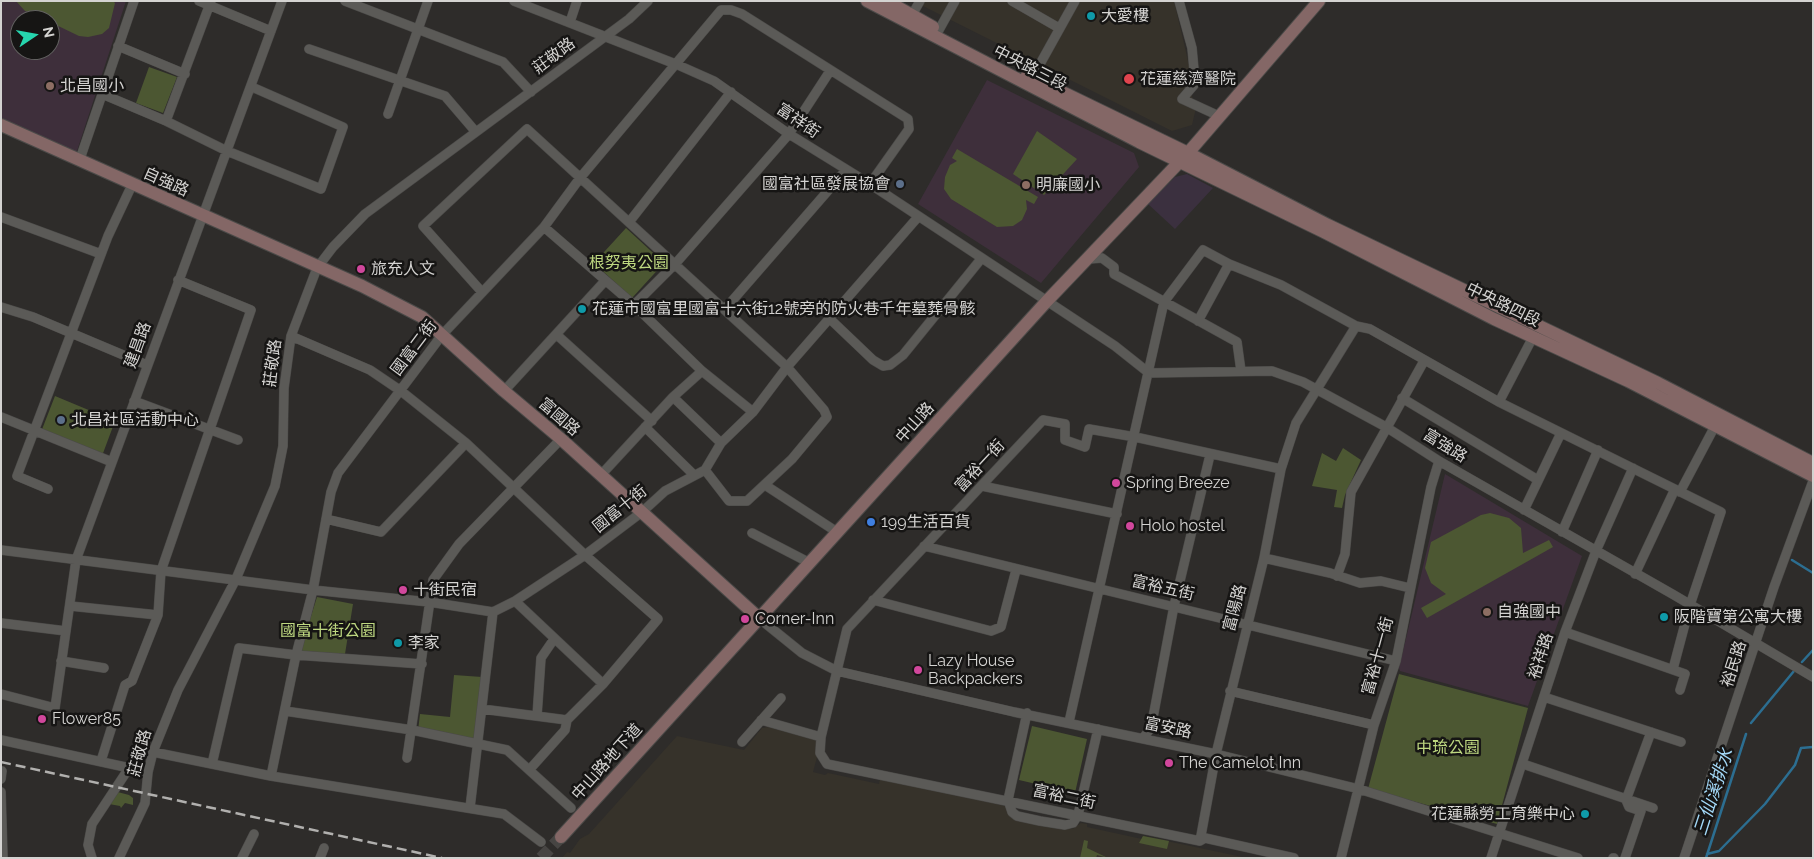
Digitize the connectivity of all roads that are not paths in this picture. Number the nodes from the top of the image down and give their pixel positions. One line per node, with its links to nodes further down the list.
1 (134, 1): 25 (street)
2 (199, 1): 17 (street)
3 (282, 1): 22 (street, 建昌路)
4 (345, 1): 20 (street)
5 (428, 1): 20 (street)
6 (514, 1): 19 (street, 富祥街)
7 (577, 1): 19 (street)
8 (648, 1): 24 (street, 莊敬路)
9 (867, 1): 23 (street, 中央路三段)
10 (888, 1): 18 (street, 中央路三段)
11 (920, 1): 18 (street)
12 (955, 1): 23 (street)
13 (1012, 1): 21 (street)
14 (1075, 1): 21 (street)
15 (1179, 1): 37 (street)
16 (1319, 1): 37 (street, 中山路)
17 (210, 3): 22 (street); 29 (street)
18 (912, 15): 23 (street, 中央路三段)
19 (570, 22): 24 (street, 富祥街)
20 (418, 28): 30 (street); 33 (street)
21 (1059, 28): 31 (street)
22 (271, 31): 32 (street, 建昌路)
23 (937, 33): 31 (street, 中央路三段)
24 (604, 37): 27 (street, 富祥街); 33 (street, 莊敬路)
25 (118, 46): 29 (street); 35 (street)
26 (309, 49): 30 (street)
27 (678, 64): 28 (street, 國富二街); 34 (street, 富祥街); 46 (street, 國富二街)
28 (830, 71): 41 (street); 47 (street)
29 (185, 74): 38 (street)
30 (399, 80): 36 (street); 40 (street)
31 (1030, 81): 43 (street, 中央路三段)
32 (252, 87): 42 (street, 建昌路); 42 (street)
33 (531, 92): 40 (street, 莊敬路)
34 (731, 92): 41 (street, 富祥街); 52 (street)
35 (102, 94): 38 (street); 44 (street)
36 (388, 114)
37 (1219, 116): 43 (street, 中山路)
38 (166, 121): 42 (street)
39 (1, 125): 44 (street, 自強路)
40 (475, 131): 59 (street, 莊敬路)
41 (789, 134): 45 (street, 富祥街); 57 (street)
42 (227, 151): 49 (street, 建昌路)
43 (1184, 157): 56 (street, 中山路); 75 (street, 中央路四段); 106 (street, 中央路四段)
44 (80, 159): 48 (street, 自強路)
45 (846, 170): 47 (street, 富祥街); 67 (street)
46 (580, 178): 52 (street); 53 (street, 國富二街); 62 (street)
47 (870, 184): 51 (street, 富祥街)
48 (132, 185): 49 (street, 自強路); 54 (street)
49 (202, 215): 59 (street, 自強路); 60 (street, 建昌路)
50 (1, 217): 54 (street)
51 (918, 217): 55 (street, 富祥街); 68 (street)
52 (630, 221): 57 (street)
53 (544, 227): 61 (street); 62 (street, 國富二街)
54 (101, 254): 71 (street)
55 (981, 259): 63 (street, 富祥街); 68 (street)
56 (1089, 259): 63 (street, 中山路); 64 (street)
57 (676, 264): 65 (street); 67 (street)
58 (1229, 264): 64 (street); 69 (street); 70 (street)
59 (317, 268): 72 (street, 富國路); 74 (street, 莊敬路)
60 (178, 280): 77 (street, 建昌路); 94 (street)
61 (604, 282): 65 (street); 73 (street)
62 (482, 291): 72 (street, 國富二街)
63 (1046, 302): 81 (street); 124 (street, 中山路)
64 (1164, 302): 69 (street); 81 (street)
65 (634, 305): 80 (street)
66 (1, 307): 71 (street)
67 (725, 309): 78 (street)
68 (830, 319): 78 (street)
69 (1198, 321): 79 (street)
70 (1356, 326): 76 (street); 82 (street, 富陽路)
71 (73, 334): 77 (street); 95 (street)
72 (442, 335): 83 (street, 國富二街); 84 (street, 富國路)
73 (557, 335): 84 (street); 91 (street)
74 (291, 336): 83 (street); 138 (street, 莊敬路)
75 (1533, 338): 88 (street); 92 (street, 中央路四段)
76 (1424, 361): 86 (street); 88 (street)
77 (147, 365): 87 (street, 建昌路)
78 (787, 368): 89 (street); 115 (street)
79 (1241, 371): 81 (street, 富強路); 82 (street, 富強路)
80 (702, 372): 85 (street); 89 (street)
81 (1149, 373): 97 (street)
82 (1316, 389): 93 (street, 富強路); 108 (street, 富陽路)
83 (401, 391): 100 (street); 123 (street, 國富二街)
84 (504, 391): 98 (street, 富國路)
85 (673, 397): 91 (street); 101 (street)
86 (1402, 398): 93 (street); 113 (street)
87 (134, 401): 94 (street); 105 (street, 建昌路)
88 (1499, 402): 96 (street)
89 (753, 412): 101 (street)
90 (1, 417): 95 (street)
91 (648, 424): 110 (street); 111 (street)
92 (1715, 426): 112 (street, 中央路四段); 119 (street)
93 (1386, 427): 104 (street, 富強路); 137 (street)
94 (210, 430): 99 (street); 135 (street)
95 (36, 432): 105 (street); 118 (street)
96 (1561, 433): 102 (street); 113 (street)
97 (1135, 436): 103 (street, 富裕一街); 116 (street, 富裕一街); 122 (street)
98 (561, 439): 111 (street, 富國路); 117 (street)
99 (238, 440)
100 (466, 443): 117 (street); 123 (street)
101 (721, 443): 109 (street)
102 (1598, 450): 107 (street); 125 (street)
103 (1210, 454): 108 (street, 富裕一街); 147 (street)
104 (1439, 461): 120 (street, 富強路); 139 (street, 富裕十一街)
105 (112, 462): 132 (street, 建昌路)
106 (1813, 463)
107 (1633, 468): 119 (street); 129 (street, 裕祥路)
108 (1281, 469): 131 (street, 富陽路)
109 (705, 470): 110 (street, 國富十街); 115 (street)
110 (693, 474): 121 (street, 國富十街)
111 (600, 476): 121 (street, 富國路)
112 (1813, 476)
113 (1538, 480): 120 (street)
114 (1813, 481): 156 (street, 裕民路)
115 (764, 485): 124 (street)
116 (982, 486): 122 (street); 127 (street, 富裕一街)
117 (514, 487): 130 (street); 143 (street)
118 (48, 489)
119 (1677, 491): 136 (street); 145 (street)
120 (1524, 510): 125 (street, 富強路)
121 (642, 512): 130 (street, 國富十街); 150 (street, 富國路)
122 (1117, 514): 140 (street)
123 (326, 519): 141 (street, 國富二街)
124 (837, 532): 133 (street, 中山路)
125 (1562, 532): 129 (street, 富強路)
126 (752, 534): 133 (street)
127 (924, 546): 134 (street, 富裕五街); 142 (street, 富裕一街)
128 (1, 550): 132 (street)
129 (1596, 551): 136 (street, 富強路); 154 (street, 裕祥路)
130 (585, 555): 144 (street, 國富十街); 165 (street)
131 (1264, 558): 137 (street); 152 (street, 富陽路)
132 (76, 560): 135 (street); 146 (street, 建昌路)
133 (808, 562): 150 (street, 中山路)
134 (1016, 570): 140 (street, 富裕五街); 142 (street)
135 (161, 571): 138 (street); 149 (street)
136 (1635, 574): 145 (street, 富強路)
137 (1338, 576): 139 (street)
138 (236, 579): 141 (street); 189 (street, 莊敬路)
139 (1410, 588): 159 (street, 富裕十一街)
140 (1097, 589): 147 (street, 富裕五街); 178 (street)
141 (313, 590): 143 (street); 157 (street, 國富二街)
142 (873, 600): 163 (street, 富裕一街)
143 (429, 602): 148 (street); 160 (street)
144 (515, 602): 148 (street, 國富十街); 155 (street)
145 (1690, 605): 156 (street, 富強路); 162 (street)
146 (70, 606): 149 (street); 153 (street, 建昌路)
147 (1174, 606): 152 (street, 富裕五街); 184 (street)
148 (493, 612): 171 (street)
149 (158, 615): 192 (street)
150 (760, 619): 163 (street, 富安路); 172 (street, 中山路)
151 (1, 623): 153 (street)
152 (1246, 623): 159 (street, 富裕五街); 167 (street, 富陽路)
153 (66, 631): 158 (street, 建昌路)
154 (1565, 632): 162 (street); 169 (street, 裕祥路)
155 (554, 639): 165 (street); 175 (street)
156 (1756, 644): 164 (street, 富強路); 227 (street, 裕民路)
157 (296, 655): 160 (street); 173 (street, 國富二街); 193 (street)
158 (62, 660): 161 (street); 168 (street, 建昌路)
159 (1396, 661): 179 (street, 富裕十一街)
160 (422, 664): 181 (street)
161 (104, 668)
162 (1673, 669): 166 (street)
163 (837, 671): 174 (street, 富安路); 183 (street, 富裕一街)
164 (1813, 677)
165 (603, 684): 176 (street)
166 (1680, 690)
167 (1230, 691): 179 (street); 190 (street, 富陽路)
168 (1, 694)
169 (1544, 697): 182 (street); 195 (street, 裕祥路)
170 (781, 698): 177 (street)
171 (482, 709): 175 (street); 188 (street)
172 (677, 709): 213 (street, 中山路地下道)
173 (285, 712): 181 (street); 200 (street, 國富二街)
174 (1027, 713): 178 (street, 富安路); 204 (street)
175 (536, 716): 176 (street)
176 (566, 720): 197 (street)
177 (761, 720): 183 (street); 186 (street)
178 (1068, 722): 180 (street, 富安路)
179 (1374, 725): 202 (street, 富裕十一街)
180 (1098, 729): 184 (street, 富安路); 210 (street)
181 (412, 730): 188 (street); 191 (street)
182 (1651, 732): 187 (street); 205 (street)
183 (821, 737): 194 (street, 富裕一街)
184 (1143, 738): 190 (street, 富安路)
185 (1, 740): 192 (street)
186 (742, 742)
187 (1681, 742)
188 (477, 744): 197 (street); 206 (street)
189 (153, 752): 193 (street); 199 (street, 莊敬路)
190 (1216, 754): 202 (street, 富安路); 214 (street, 富陽路)
191 (407, 758)
192 (101, 761): 196 (street)
193 (212, 764): 200 (street)
194 (827, 764): 204 (street, 富裕二街)
195 (1522, 764): 205 (street); 211 (street, 裕祥路)
196 (129, 768): 199 (street); 218 (street)
197 (530, 769): 207 (street)
198 (2, 771): 201 (street)
199 (148, 772): 219 (street, 莊敬路)
200 (271, 776): 206 (street)
201 (1, 779)
202 (1359, 789): 211 (street, 富安路); 223 (street, 富裕十一街)
203 (1, 792): 209 (street)
204 (1008, 800): 210 (street, 富裕二街); 210 (street)
205 (1626, 800): 208 (street); 226 (street)
206 (470, 808): 215 (street)
207 (571, 808)
208 (1653, 808)
209 (2, 810): 217 (street)
210 (1078, 815): 214 (street, 富裕二街)
211 (1500, 832): 224 (street, 裕祥路); 225 (street, 富安路)
212 (254, 834): 220 (street)
213 (560, 837)
214 (1200, 841): 222 (street, 富裕二街)
215 (541, 842)
216 (324, 848): 221 (street)
217 (3, 858)
218 (92, 858)
219 (119, 858)
220 (242, 858)
221 (320, 858)
222 (1294, 858)
223 (1341, 858)
224 (1491, 858)
225 (1578, 858)
226 (1625, 858)
227 (1684, 858)

